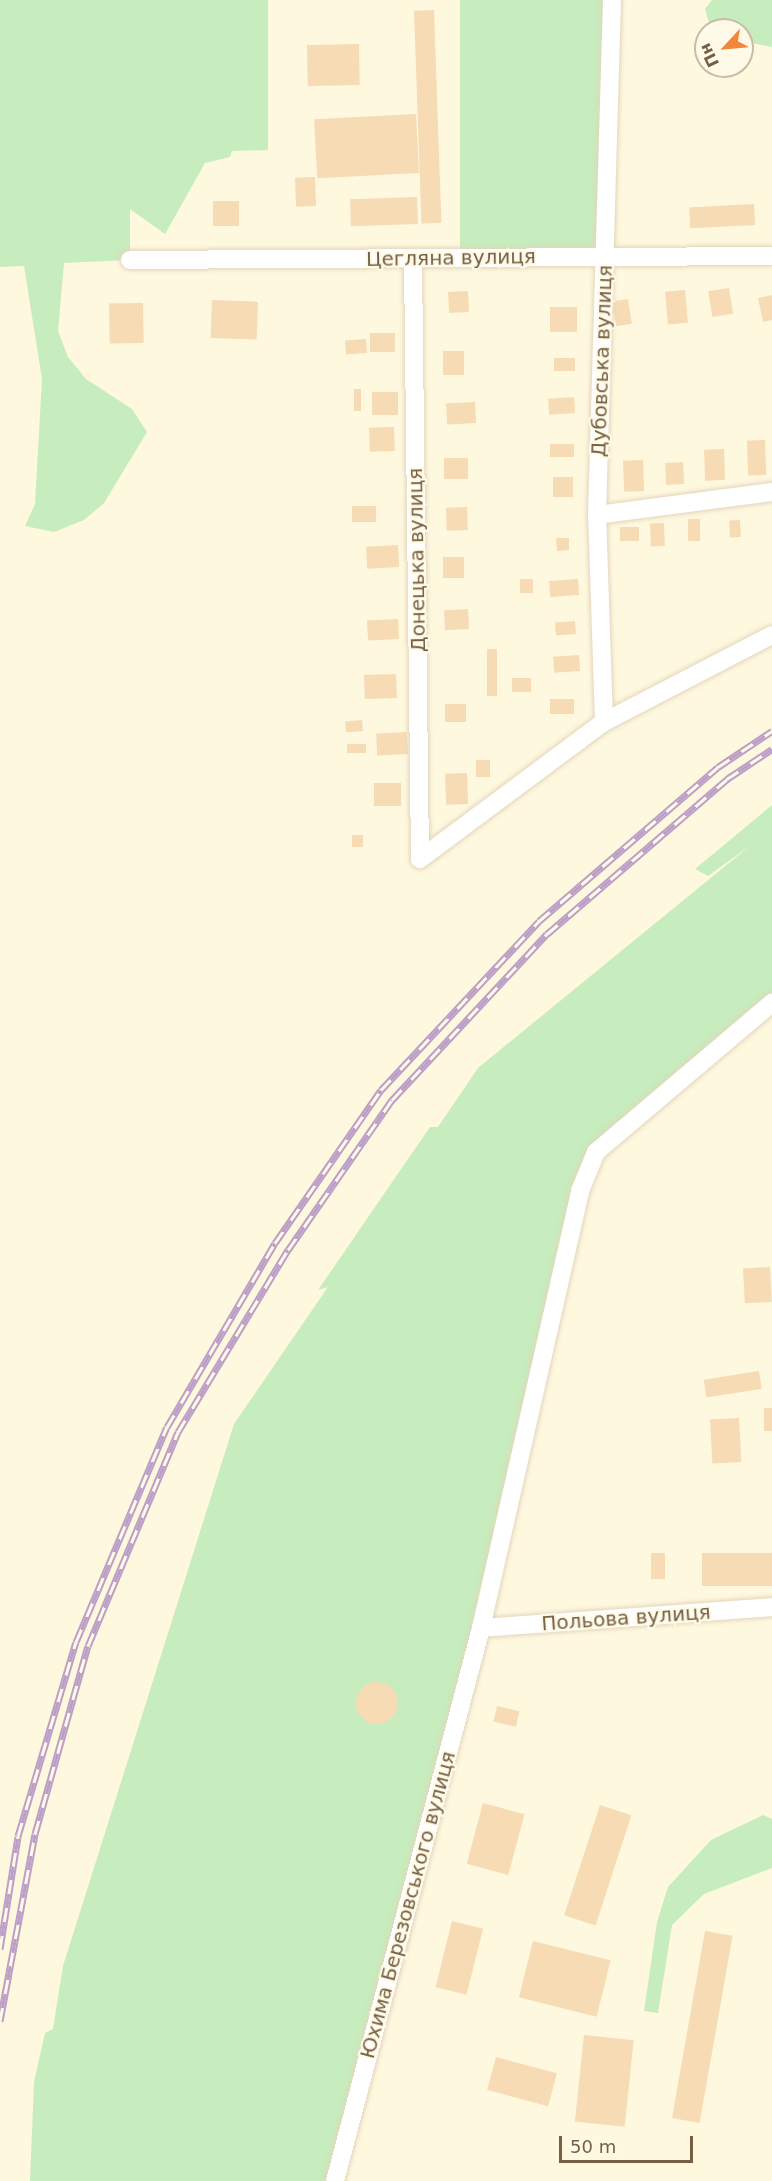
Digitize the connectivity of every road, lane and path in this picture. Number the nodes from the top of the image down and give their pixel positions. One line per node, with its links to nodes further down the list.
1 (612, 0): 2 (street, Дубовська вулиця)
2 (605, 256): 3 (street, Цегляна вулиця); 5 (street, Цегляна вулиця); 7 (street, Дубовська вулиця)
3 (772, 256)
4 (130, 260): 5 (street, Цегляна вулиця)
5 (413, 260): 9 (street, Донецька вулиця)
6 (772, 492): 7 (street)
7 (597, 515): 9 (street, Дубовська вулиця)
8 (772, 635): 9 (street)
9 (604, 722)
10 (772, 1003): 12 (street, Юхима Березовського вулиця)
11 (772, 1607): 12 (street, Польова вулиця)
12 (481, 1628): 13 (street, Юхима Березовського вулиця)
13 (335, 2181)

